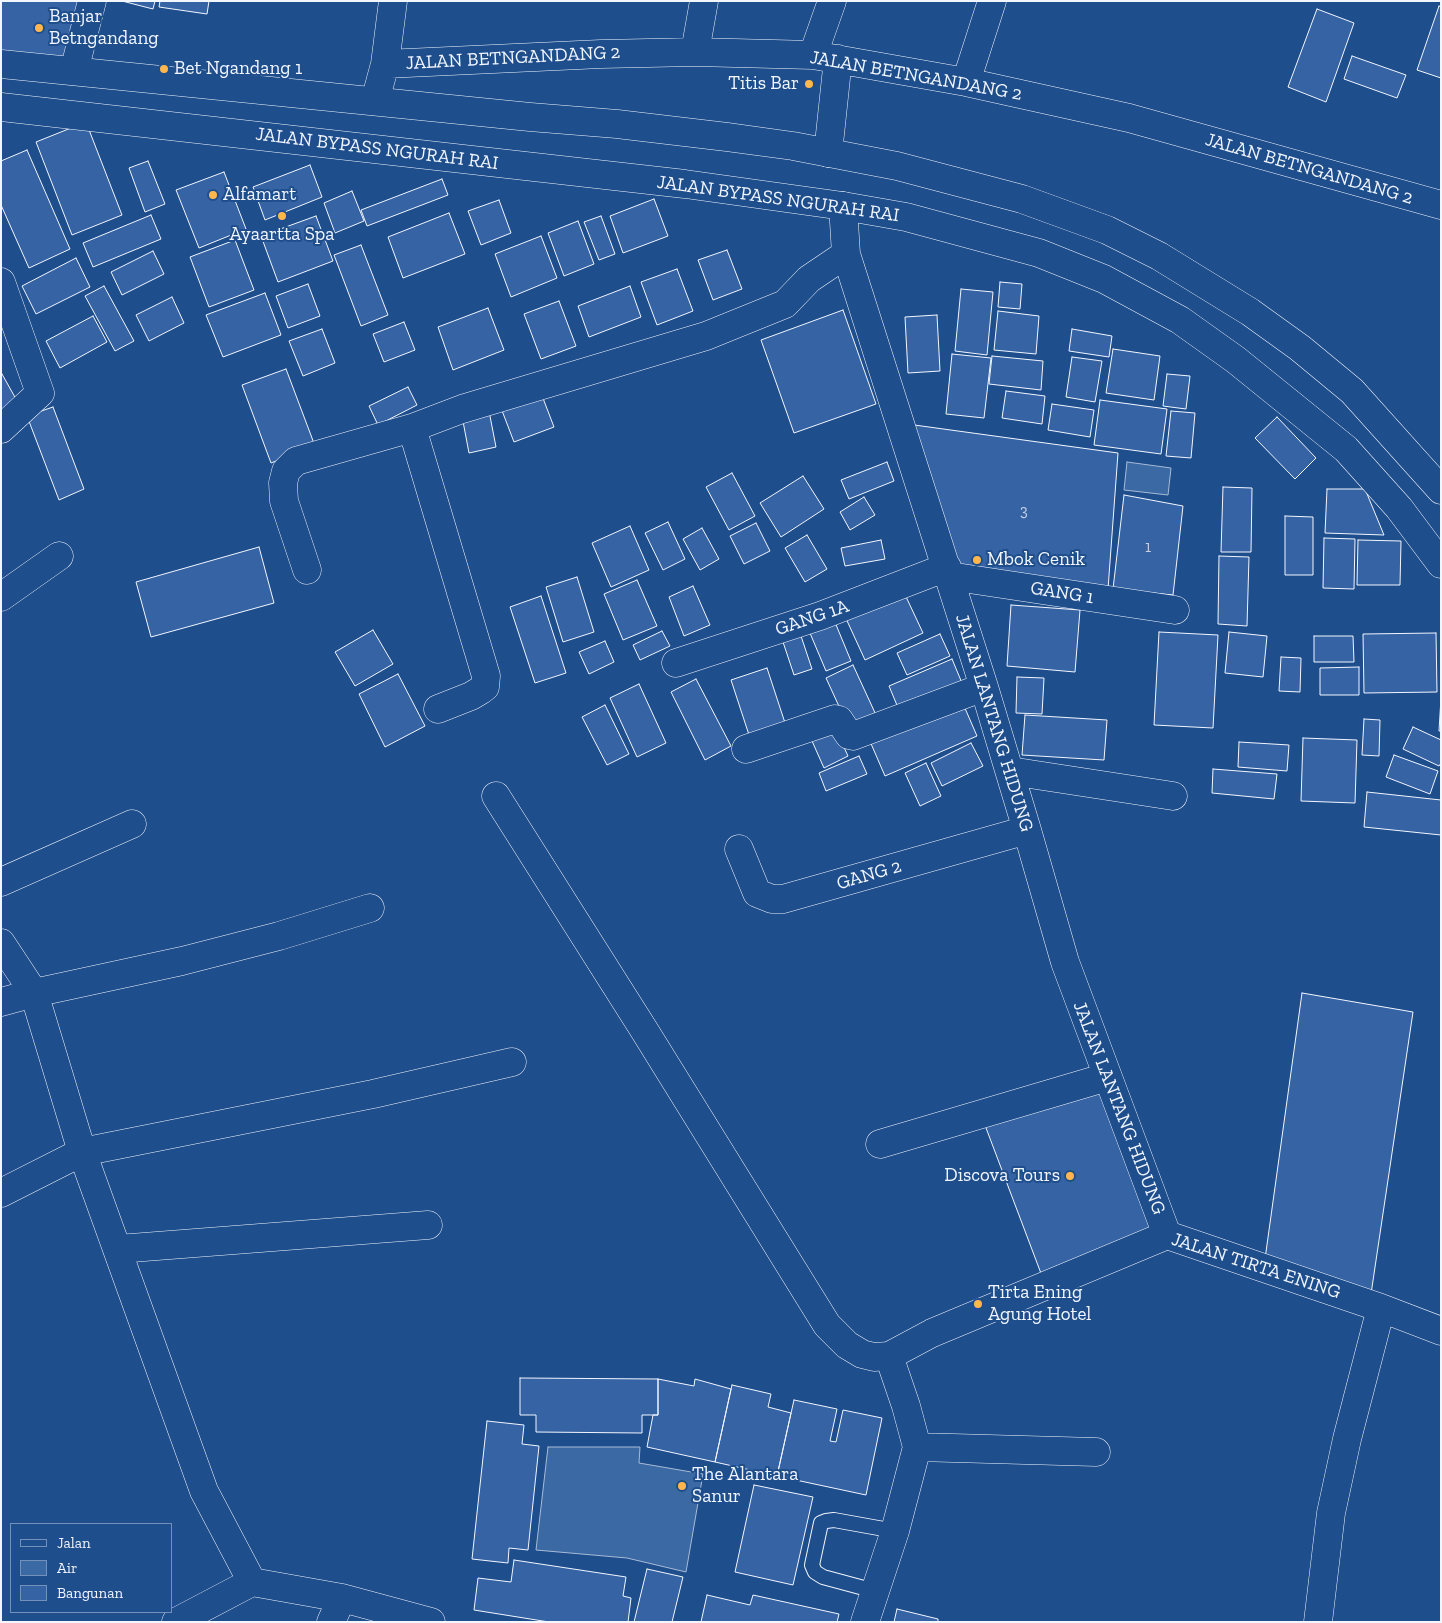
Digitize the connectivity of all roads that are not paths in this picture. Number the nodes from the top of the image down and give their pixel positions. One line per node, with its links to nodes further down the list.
1 (92, 1): 10 (main road)
2 (392, 1): 9 (main road)
3 (704, 1): 6 (main road)
4 (832, 1): 7 (main road)
5 (992, 1): 11 (main road)
6 (695, 52): 7 (main road, JALAN BETNGANDANG 2); 9 (main road, JALAN BETNGANDANG 2)
7 (826, 57): 11 (main road, JALAN BETNGANDANG 2); 14 (main road)
8 (1, 64): 10 (main road)
9 (385, 64): 12 (main road, JALAN BETNGANDANG 2)
10 (74, 71): 12 (main road)
11 (966, 82): 15 (main road, JALAN BETNGANDANG 2)
12 (375, 101): 14 (main road)
13 (1, 107): 16 (main road, JALAN BYPASS NGURAH RAI)
14 (828, 153): 21 (main road)
15 (1441, 205)
16 (843, 206): 17 (main road, JALAN LANTANG HIDUNG); 23 (main road, JALAN BYPASS NGURAH RAI)
17 (846, 254): 19 (main road); 25 (main road, JALAN LANTANG HIDUNG)
18 (1, 282): 20 (main road)
19 (412, 428): 24 (main road); 30 (main road)
20 (1, 429)
21 (1441, 490)
22 (58, 556): 26 (main road)
23 (1441, 564)
24 (307, 570)
25 (948, 572): 27 (main road, GANG 1); 28 (main road, GANG 1A); 29 (main road, JALAN LANTANG HIDUNG)
26 (1, 596)
27 (1175, 610)
28 (676, 663)
29 (984, 687): 31 (main road); 32 (main road, JALAN LANTANG HIDUNG)
30 (438, 709)
31 (746, 749)
32 (1010, 771): 34 (main road); 36 (main road, JALAN LANTANG HIDUNG)
33 (496, 796): 53 (main road)
34 (1173, 796)
35 (132, 824): 38 (main road)
36 (1027, 830): 37 (main road, GANG 2); 44 (main road, JALAN LANTANG HIDUNG)
37 (739, 849)
38 (1, 882)
39 (370, 908): 41 (main road)
40 (1, 943): 41 (main road)
41 (34, 993): 42 (main road); 46 (main road)
42 (1, 1002)
43 (512, 1062): 46 (main road)
44 (1107, 1076): 45 (main road); 49 (main road, JALAN LANTANG HIDUNG)
45 (880, 1144)
46 (82, 1152): 47 (main road); 50 (main road)
47 (1, 1193)
48 (428, 1225): 50 (main road)
49 (1167, 1235): 51 (main road, JALAN TIRTA ENING); 53 (main road, JALAN TIRTA ENING)
50 (118, 1249): 57 (main road)
51 (1381, 1308): 52 (main road, JALAN TIRTA ENING); 63 (main road)
52 (1441, 1331)
53 (889, 1356): 54 (main road)
54 (917, 1447): 55 (main road); 56 (main road)
55 (1096, 1452)
56 (895, 1531): 58 (main road); 58 (lane)
57 (252, 1582): 59 (main road); 60 (main road)
58 (875, 1591): 62 (main road)
59 (337, 1610): 61 (main road)
60 (176, 1622)
61 (431, 1622)
62 (865, 1622)
63 (1318, 1622)

